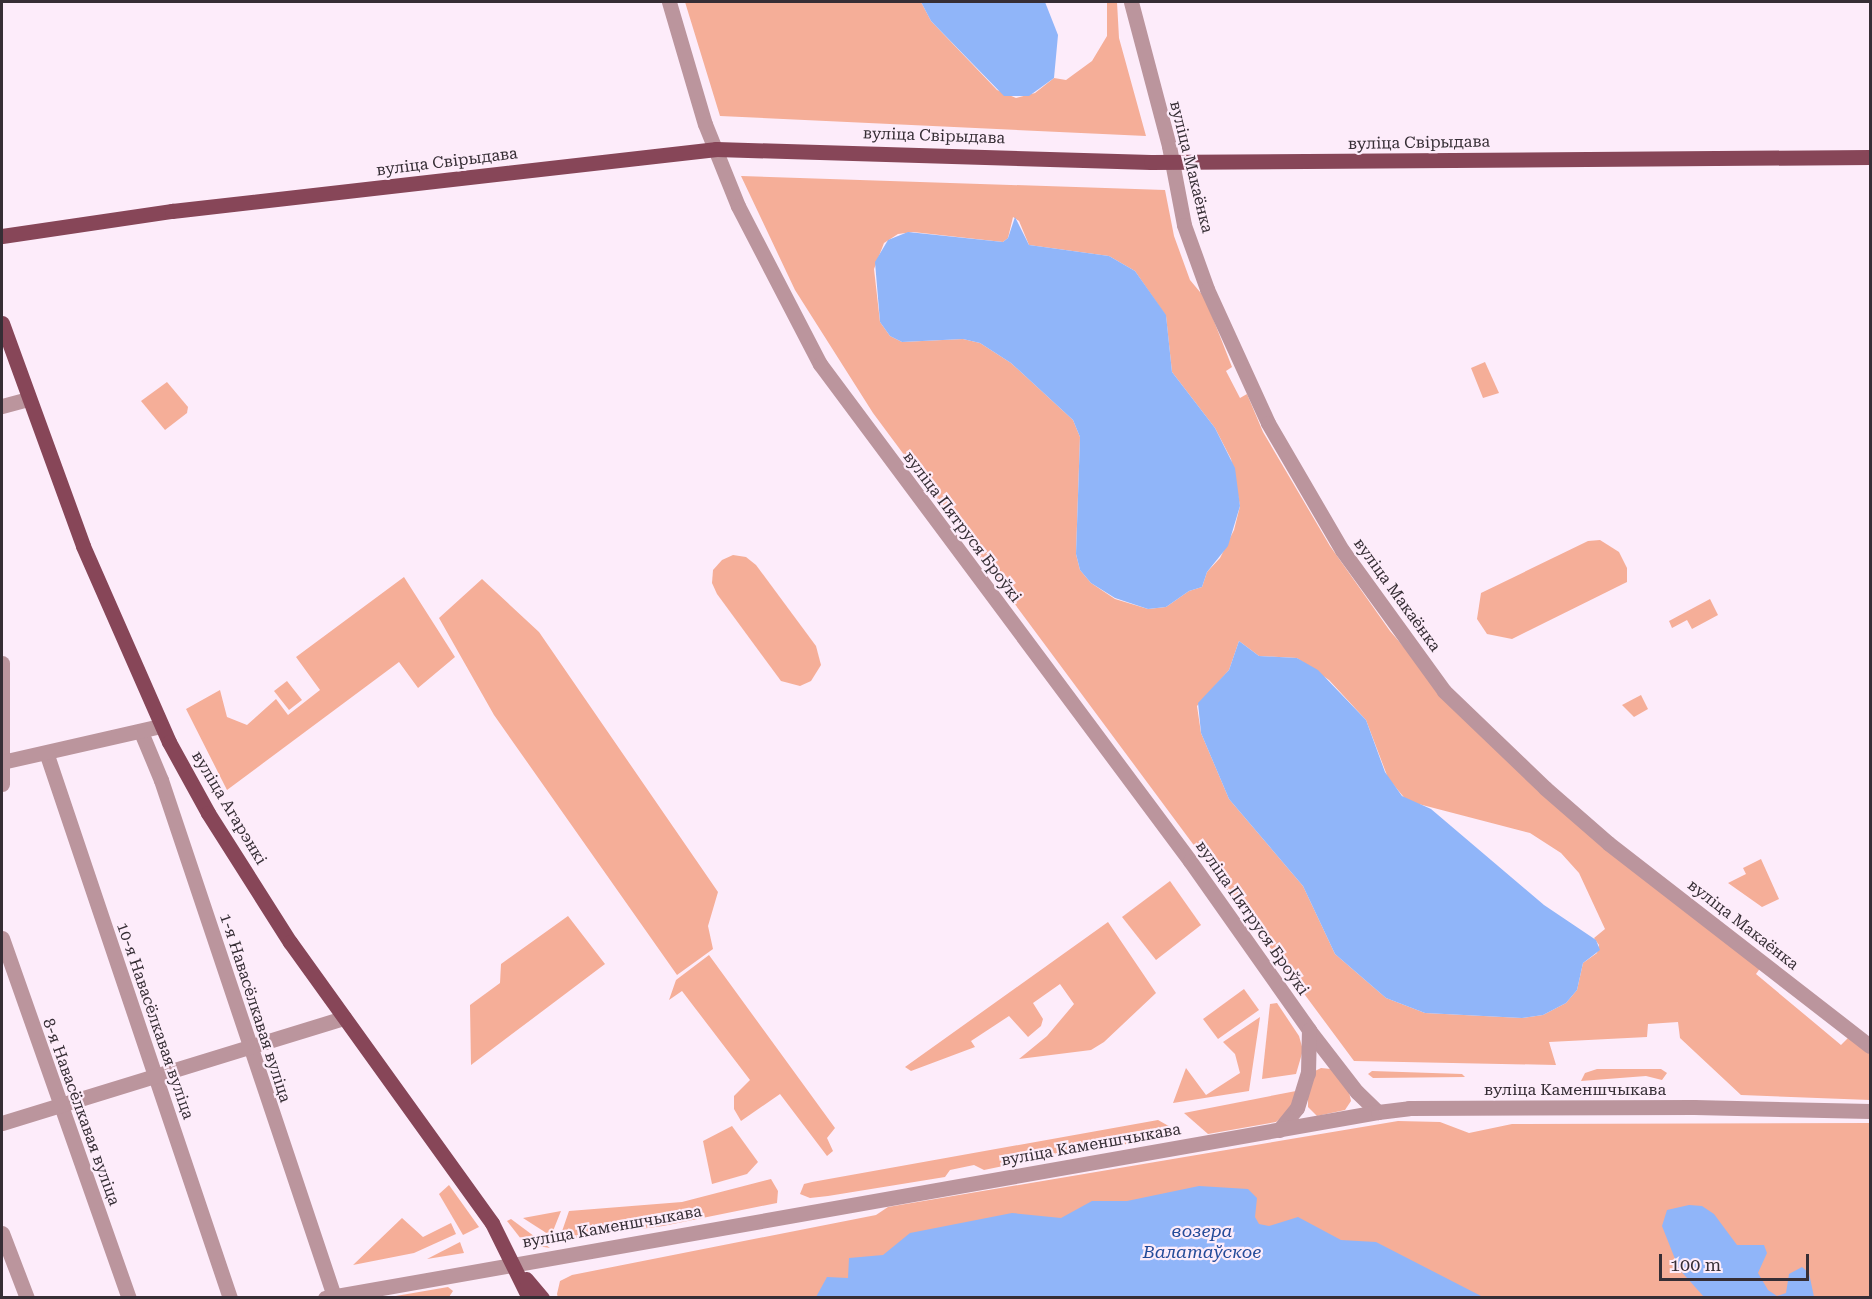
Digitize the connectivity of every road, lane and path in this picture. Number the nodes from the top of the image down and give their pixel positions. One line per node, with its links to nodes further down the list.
1 (669, 2): 3 (street, вуліца Пятруся Броўкі)
2 (1131, 2): 5 (street, вуліца Макаёнка)
3 (716, 149): 5 (main road, вуліца Свірыдава); 6 (main road, вуліца Свірыдава); 18 (street, вуліца Пятруся Броўкі)
4 (1870, 157): 5 (main road, вуліца Свірыдава)
5 (1172, 162): 19 (street, вуліца Макаёнка)
6 (2, 236)
7 (2, 323): 8 (main road, вуліца Агарэнкі)
8 (28, 399): 9 (street); 11 (main road, вуліца Агарэнкі)
9 (2, 406)
10 (2, 663): 14 (street)
11 (161, 726): 12 (street); 17 (main road, вуліца Агарэнкі)
12 (141, 732): 13 (street); 20 (street, 1-я Навасёлкавая вуліца)
13 (47, 755): 14 (street); 23 (street, 10-я Навасёлкавая вуліца)
14 (2, 762): 15 (street)
15 (2, 784)
16 (2, 938): 26 (street, 8-я Навасёлкавая вуліца)
17 (344, 1018): 20 (street); 34 (main road, вуліца Агарэнкі)
18 (1309, 1030): 21 (street, вуліца Пятруся Броўкі); 22 (street)
19 (1870, 1046)
20 (249, 1050): 23 (street); 35 (street, 1-я Навасёлкавая вуліца)
21 (1337, 1065): 22 (street); 24 (street)
22 (1308, 1073): 25 (street)
23 (154, 1075): 26 (street); 38 (street, 10-я Навасёлкавая вуліца)
24 (1357, 1092): 28 (street); 29 (street)
25 (1302, 1094): 31 (street); 32 (street)
26 (58, 1106): 30 (street); 37 (street, 8-я Навасёлкавая вуліца)
27 (1870, 1111): 28 (street, вуліца Каменшчыкава)
28 (1377, 1112): 29 (street, вуліца Каменшчыкава)
29 (1348, 1118): 31 (street, вуліца Каменшчыкава)
30 (2, 1123)
31 (1319, 1123): 32 (street, вуліца Каменшчыкава)
32 (1279, 1130): 34 (street, вуліца Каменшчыкава)
33 (2, 1233): 36 (street)
34 (512, 1264): 35 (street, вуліца Каменшчыкава); 39 (main road); 40 (main road)
35 (329, 1297)
36 (27, 1298)
37 (129, 1298)
38 (230, 1298)
39 (529, 1298)
40 (542, 1298)

